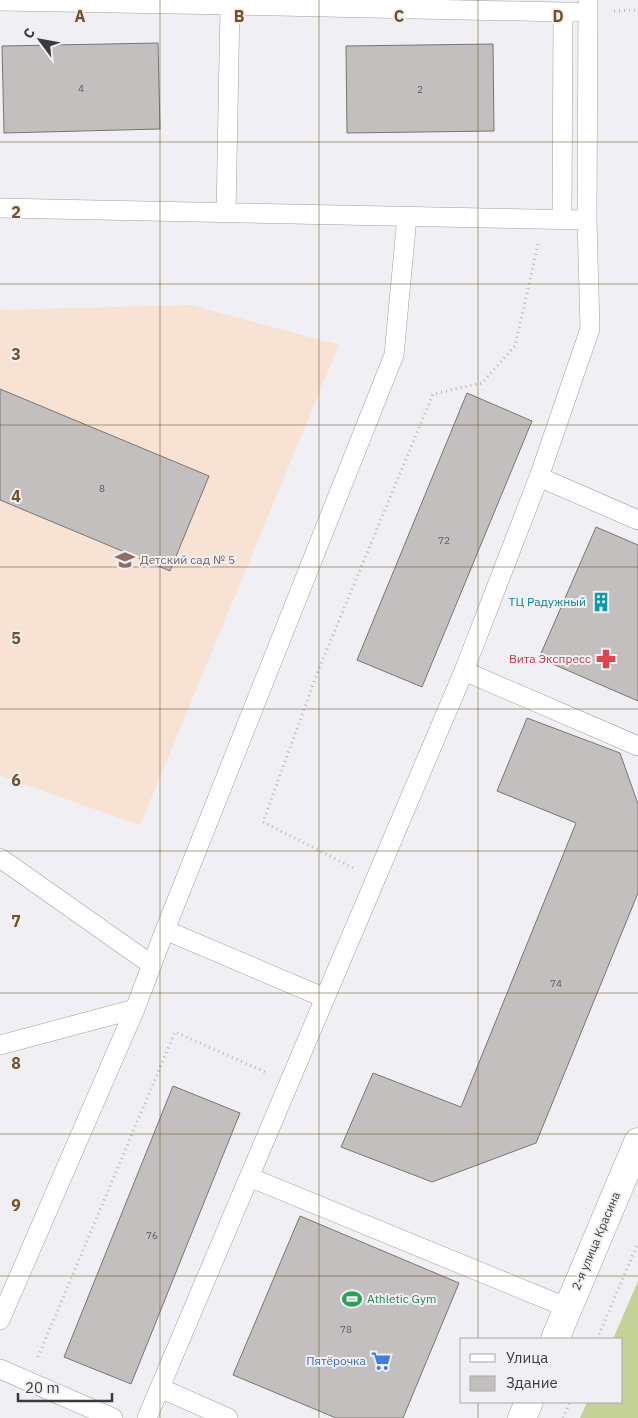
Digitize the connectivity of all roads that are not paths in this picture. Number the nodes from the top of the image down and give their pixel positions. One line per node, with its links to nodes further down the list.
1 (0, 1): 2 (lane)
2 (230, 5): 4 (lane); 6 (lane)
3 (588, 6): 4 (lane); 9 (lane)
4 (563, 12): 8 (lane)
5 (0, 208): 6 (lane)
6 (226, 213): 7 (lane)
7 (407, 217): 8 (lane); 15 (lane)
8 (553, 219): 9 (lane)
9 (587, 220): 10 (lane)
10 (539, 477): 11 (lane); 12 (lane)
11 (638, 520)
12 (464, 670): 13 (lane); 17 (lane)
13 (638, 746)
14 (0, 858): 16 (lane)
15 (165, 930): 16 (lane); 17 (lane)
16 (152, 965): 18 (lane)
17 (325, 998): 21 (lane)
18 (135, 1009): 19 (lane); 23 (lane)
19 (0, 1045)
20 (638, 1142): 22 (main road, 2-я улица Красина)
21 (249, 1177): 22 (lane); 26 (lane)
22 (568, 1308): 24 (main road, 2-я улица Красина)
23 (0, 1320)
24 (555, 1338)
25 (0, 1369): 28 (lane)
26 (160, 1388): 29 (lane); 30 (lane)
27 (529, 1403): 31 (main road)
28 (112, 1418)
29 (147, 1418)
30 (228, 1418)
31 (522, 1418)

